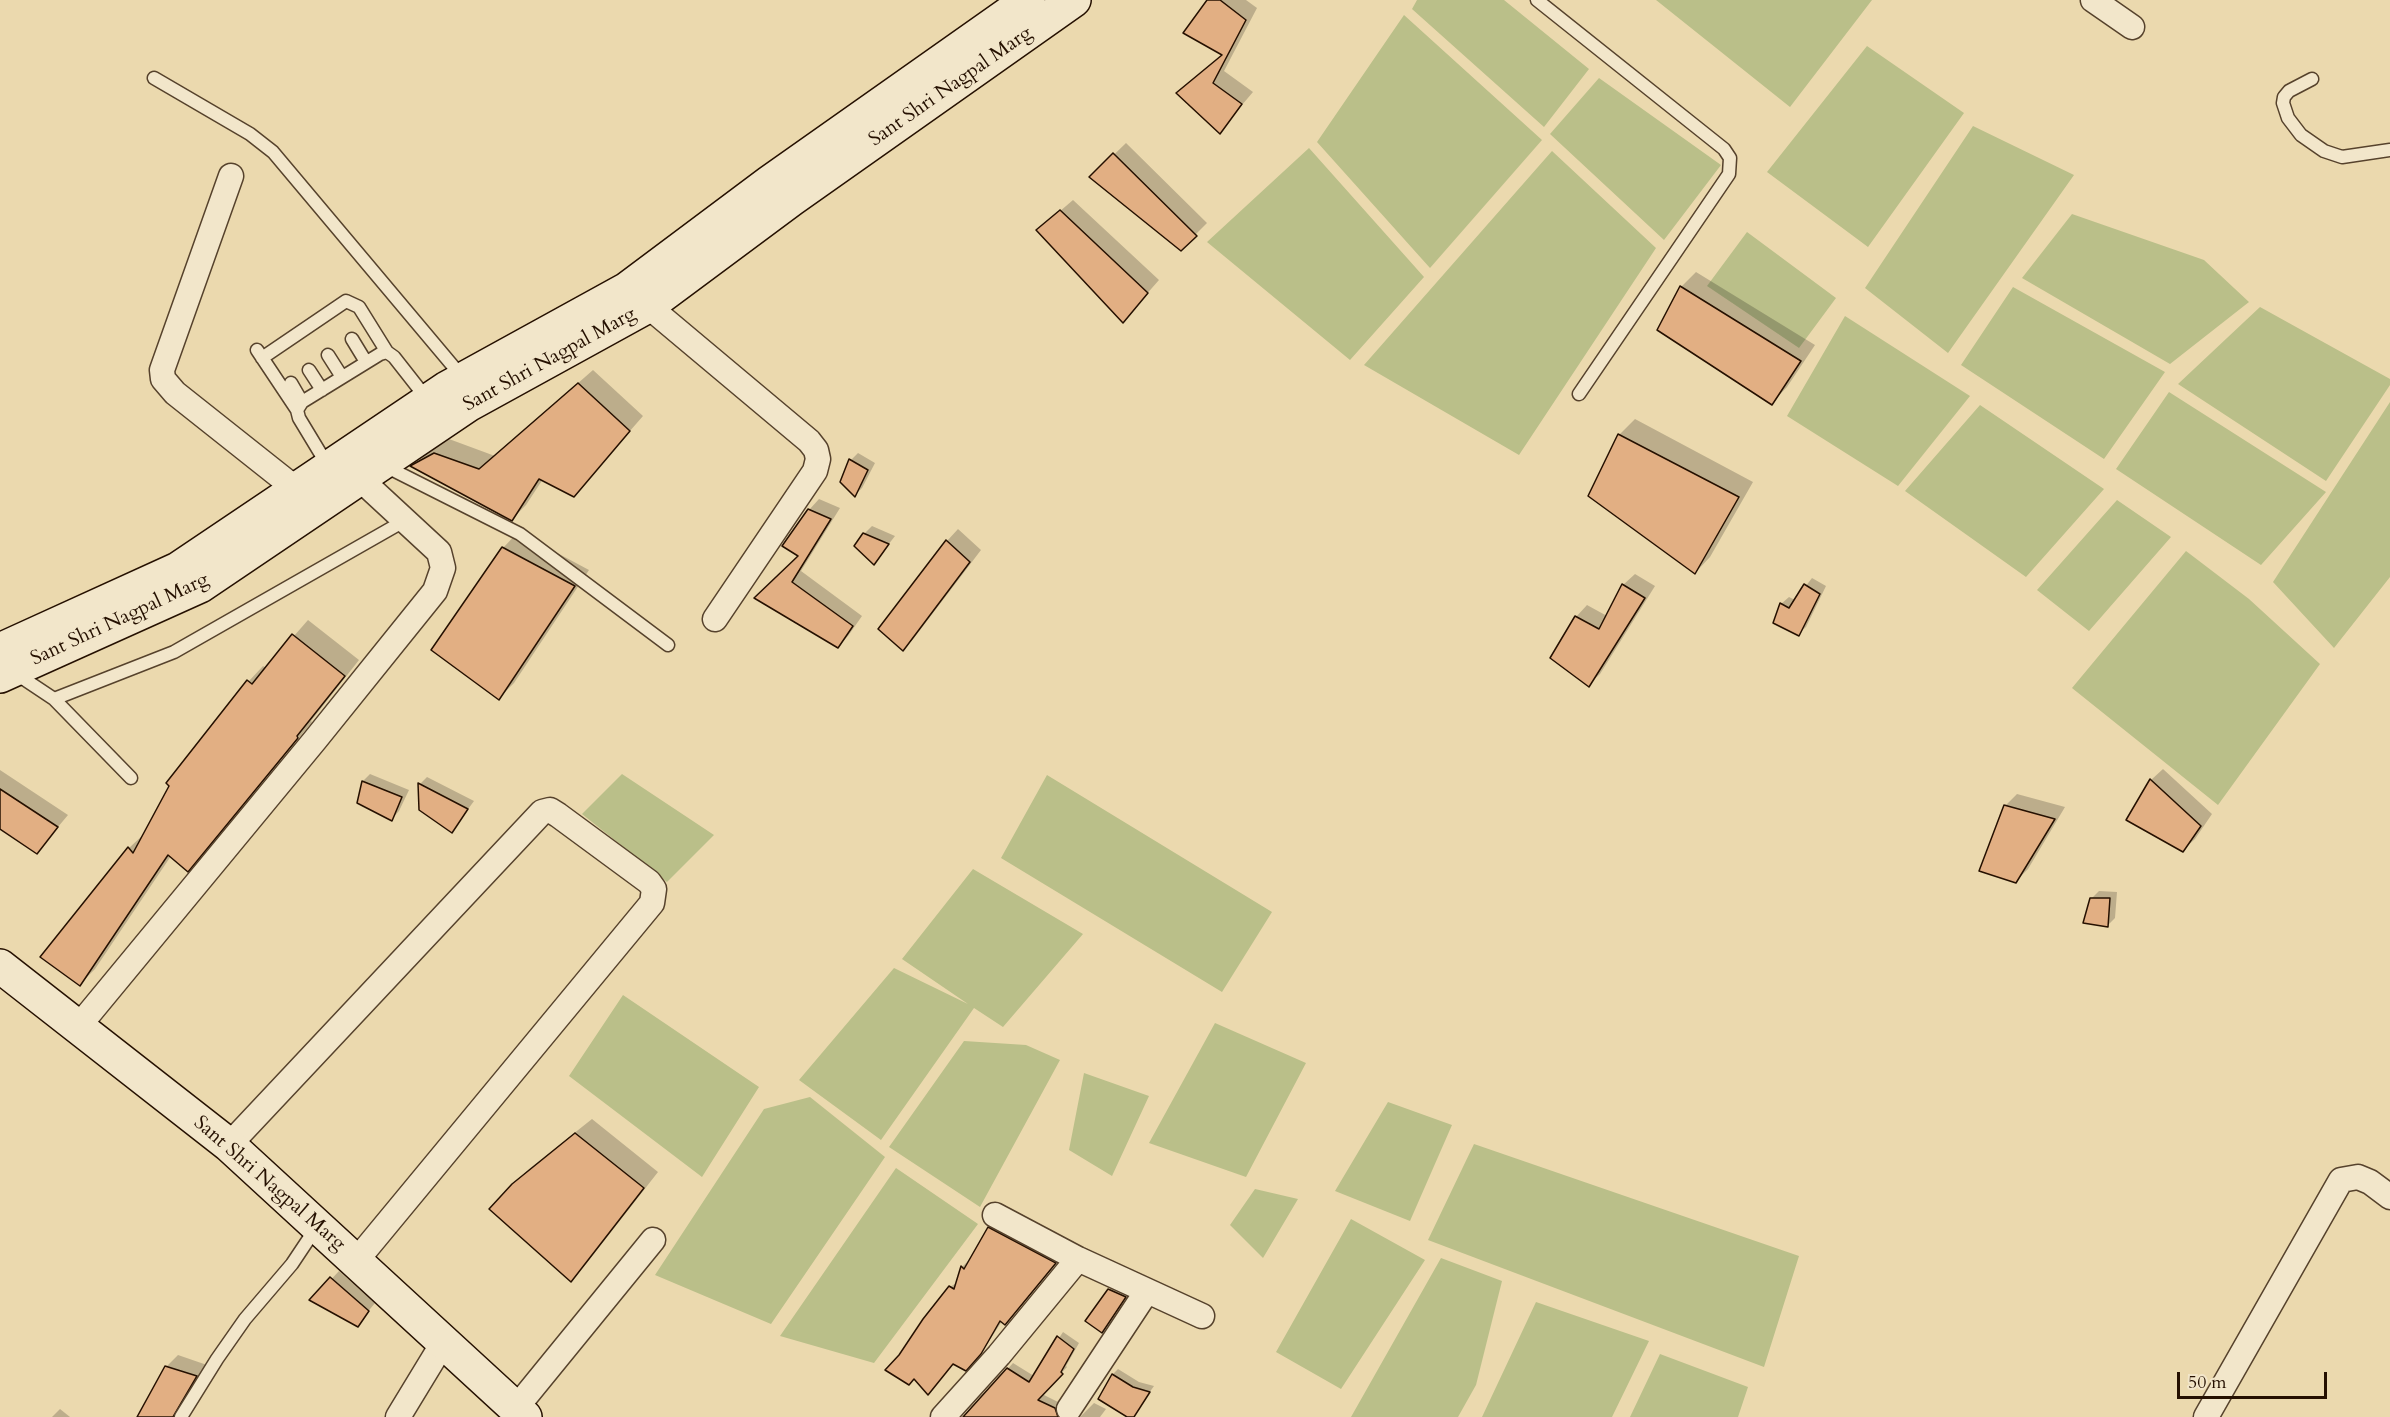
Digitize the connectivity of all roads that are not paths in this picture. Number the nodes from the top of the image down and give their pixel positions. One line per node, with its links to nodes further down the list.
1 (1028, 0): 17 (street, Sant Shri Nagpal Marg)
2 (1074, 0): 10 (street, Sant Shri Nagpal Marg)
3 (1538, 0): 20 (lane)
4 (2093, 0): 5 (street)
5 (2132, 27)
6 (154, 78): 17 (lane)
7 (2312, 79): 8 (lane)
8 (2390, 150)
9 (231, 176): 25 (street)
10 (648, 306): 24 (street, Sant Shri Nagpal Marg); 27 (street)
11 (352, 339): 14 (lane)
12 (387, 352): 14 (lane); 21 (lane); 22 (lane)
13 (328, 356): 16 (lane)
14 (366, 362): 16 (lane)
15 (309, 370): 19 (lane)
16 (342, 377): 19 (lane)
17 (464, 378): 21 (street, Sant Shri Nagpal Marg)
18 (291, 383): 22 (lane)
19 (322, 390): 22 (lane)
20 (1579, 394)
21 (429, 400): 23 (street, Sant Shri Nagpal Marg)
22 (299, 406): 23 (lane)
23 (328, 467): 25 (street, Sant Shri Nagpal Marg)
24 (370, 471): 25 (street, Sant Shri Nagpal Marg); 26 (street); 28 (lane)
25 (305, 499): 29 (street, Sant Shri Nagpal Marg)
26 (404, 521): 30 (lane); 33 (street)
27 (716, 619)
28 (668, 645)
29 (4, 666): 30 (lane)
30 (54, 699): 31 (lane)
31 (131, 778)
32 (0, 966): 33 (street, Sant Shri Nagpal Marg)
33 (78, 1027): 34 (street, Sant Shri Nagpal Marg)
34 (229, 1145): 37 (street, Sant Shri Nagpal Marg); 40 (street)
35 (2390, 1197): 49 (street)
36 (995, 1215): 39 (street)
37 (317, 1227): 40 (street, Sant Shri Nagpal Marg); 46 (lane)
38 (653, 1240): 45 (street)
39 (1078, 1259): 41 (street); 48 (street)
40 (356, 1261): 43 (street, Sant Shri Nagpal Marg)
41 (1147, 1291): 42 (street); 44 (street)
42 (1202, 1316)
43 (443, 1343): 45 (street, Sant Shri Nagpal Marg); 47 (street)
44 (1069, 1409)
45 (521, 1413)
46 (181, 1417)
47 (398, 1417)
48 (943, 1417)
49 (2206, 1417)

